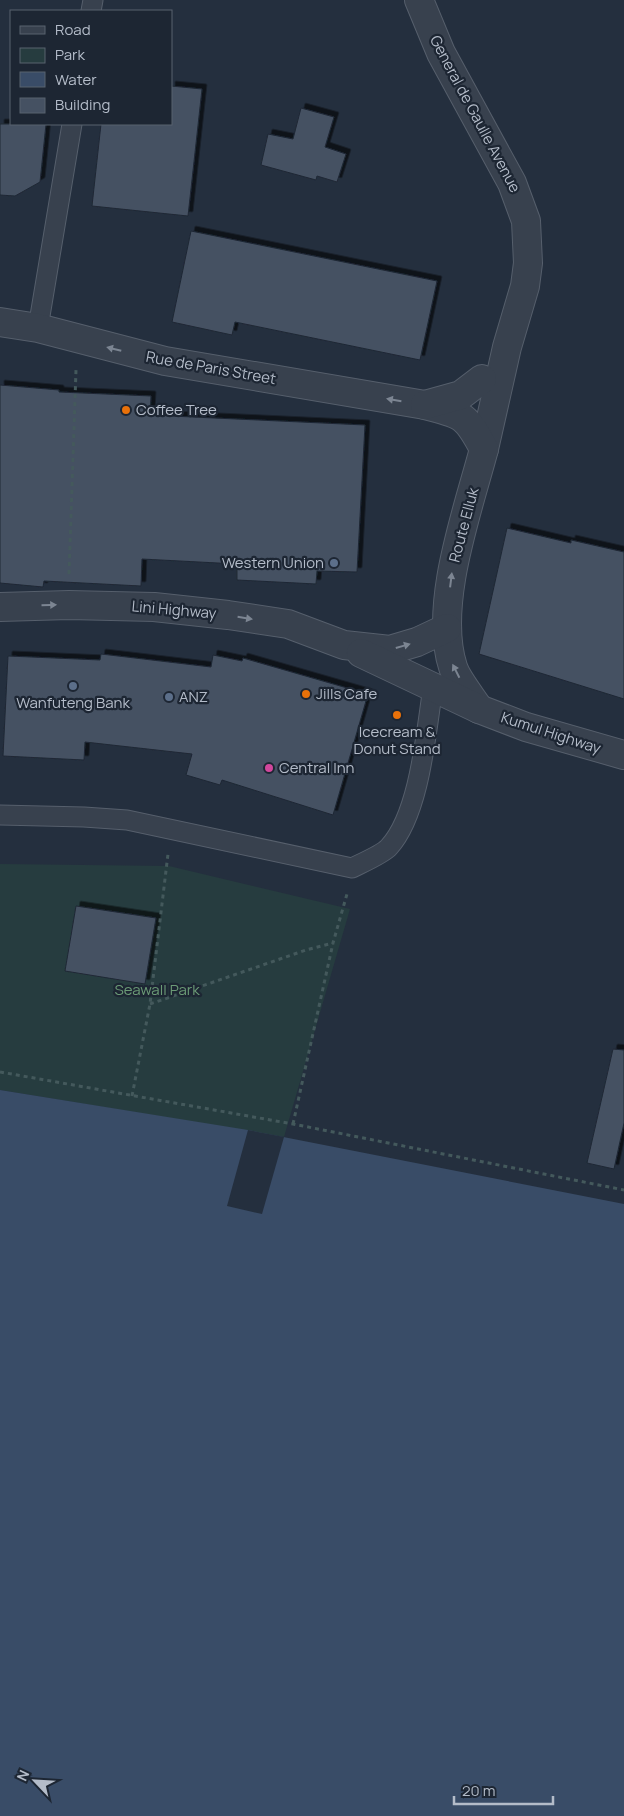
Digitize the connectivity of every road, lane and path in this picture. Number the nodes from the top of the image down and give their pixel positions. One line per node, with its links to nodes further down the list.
1 (419, 0): 6 (street, General de Gaulle Avenue)
2 (72, 125): 4 (lane)
3 (0, 322): 4 (street, Rue de Paris Street)
4 (38, 328): 5 (street, Rue de Paris Street)
5 (77, 339): 8 (street, Rue de Paris Street, one-way to 5); 10 (path)
6 (508, 347): 7 (street, General de Gaulle Avenue); 9 (street, General de Gaulle Avenue)
7 (482, 378): 8 (street, Rue de Paris Street)
8 (425, 405): 9 (street, Rue de Paris Street)
9 (478, 437): 12 (street, Route Elluk, one-way to 9)
10 (68, 605): 11 (street, Lini Highway, one-way to 10); 13 (street, Lini Highway, one-way to 13)
11 (0, 607)
12 (447, 628): 13 (street, Lini Highway, one-way to 12); 15 (street, Route Elluk, one-way to 12)
13 (344, 645): 14 (street, Lini Highway)
14 (433, 687): 15 (street, Lini Highway); 19 (lane)
15 (479, 709): 16 (street, Kumul Highway)
16 (624, 755)
17 (0, 815): 18 (lane)
18 (171, 829): 19 (lane); 21 (path)
19 (354, 867): 20 (path)
20 (333, 943): 21 (path); 24 (path)
21 (150, 1004): 23 (path)
22 (0, 1072): 23 (path)
23 (132, 1096): 24 (path)
24 (293, 1124): 25 (path)
25 (624, 1190)

